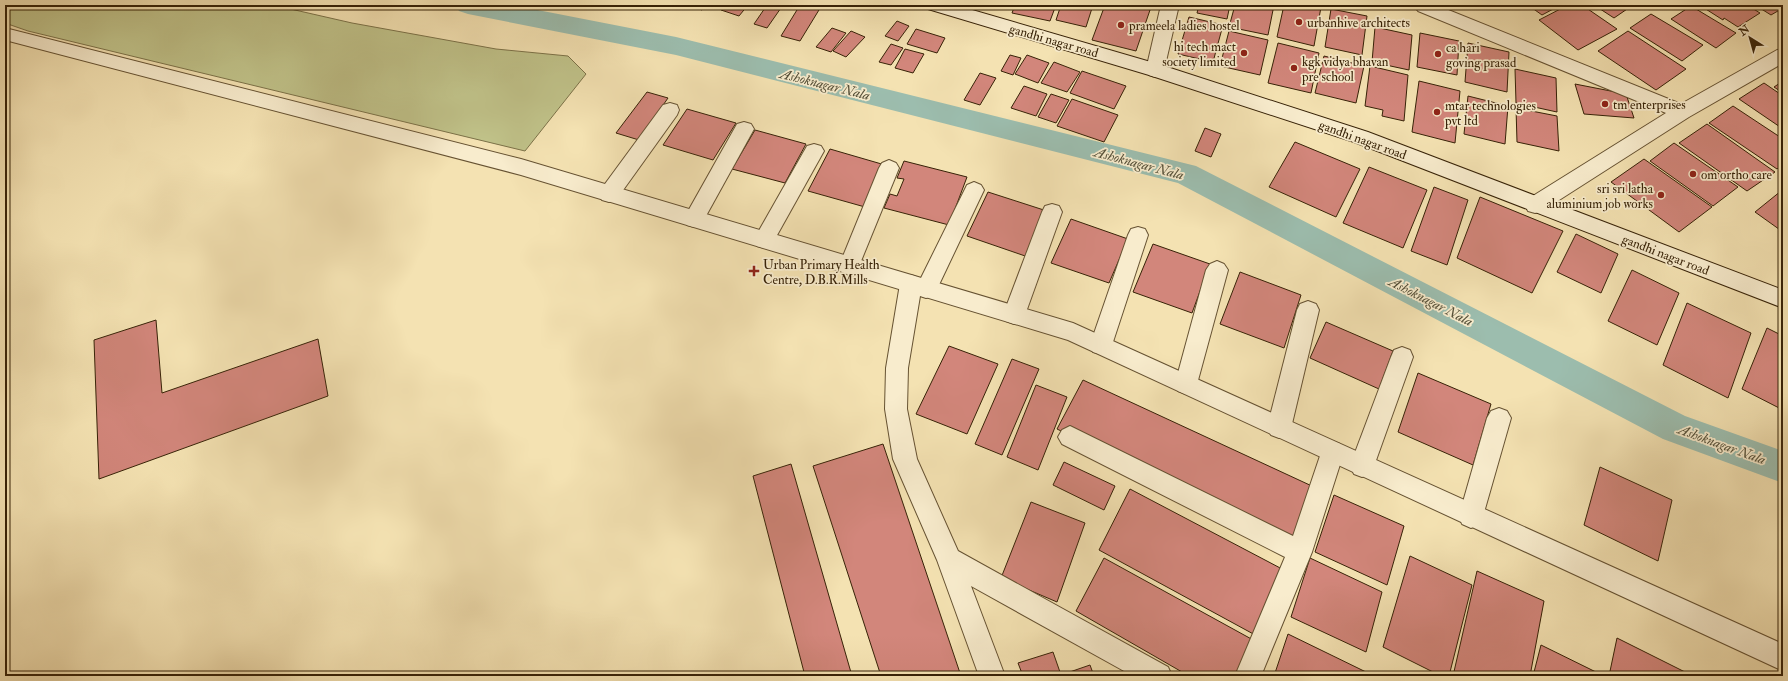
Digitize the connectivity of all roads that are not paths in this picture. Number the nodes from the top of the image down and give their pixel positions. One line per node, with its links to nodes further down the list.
1 (934, 5): 6 (street, gandhi nagar road)
2 (1170, 5): 6 (street)
3 (1423, 6): 8 (street)
4 (5, 34): 13 (street)
5 (1783, 55): 8 (street)
6 (1155, 70): 14 (street, gandhi nagar road)
7 (670, 110): 13 (street)
8 (1682, 112): 14 (street)
9 (744, 129): 16 (street)
10 (814, 151): 18 (street)
11 (889, 168): 19 (street)
12 (974, 190): 21 (street)
13 (609, 194): 16 (street)
14 (1535, 205): 22 (street, gandhi nagar road)
15 (1052, 212): 24 (street)
16 (694, 219): 18 (street)
17 (1138, 235): 25 (street)
18 (764, 240): 19 (street)
19 (849, 266): 21 (street)
20 (1217, 270): 27 (street)
21 (919, 286): 24 (street); 35 (street)
22 (1783, 299)
23 (1308, 310): 29 (street)
24 (1014, 314): 25 (street)
25 (1101, 345): 27 (street)
26 (1402, 357): 32 (street)
27 (1186, 384): 29 (street)
28 (1499, 418): 33 (street)
29 (1279, 428): 31 (street)
30 (1070, 437): 34 (street)
31 (1332, 452): 32 (street); 34 (street)
32 (1362, 466): 33 (street)
33 (1471, 516): 36 (street)
34 (1300, 552): 39 (street)
35 (949, 560): 37 (street); 38 (street)
36 (1783, 658)
37 (992, 676)
38 (1159, 676)
39 (1248, 676)

